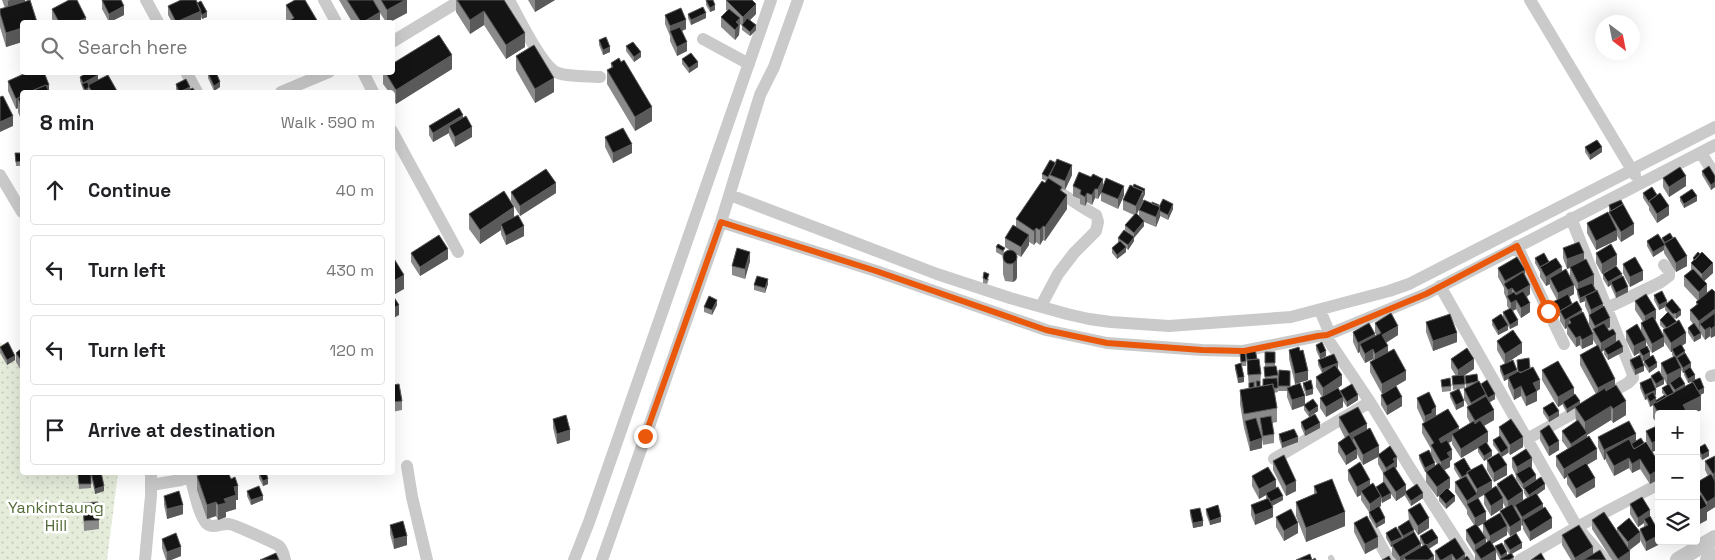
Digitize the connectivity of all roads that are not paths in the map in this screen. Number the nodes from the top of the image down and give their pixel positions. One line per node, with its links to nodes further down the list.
1 (146, 0): 8 (street)
2 (324, 0): 9 (street)
3 (461, 0): 11 (street)
4 (509, 0): 16 (street)
5 (771, 0): 12 (street)
6 (798, 0): 28 (street)
7 (1530, 0): 26 (street)
8 (157, 20)
9 (335, 20)
10 (703, 39): 12 (street)
11 (395, 40)
12 (749, 64): 56 (street)
13 (188, 75): 17 (street)
14 (322, 75): 18 (street)
15 (364, 75): 19 (street)
16 (600, 77)
17 (196, 90)
18 (286, 90)
19 (372, 90)
20 (1715, 127): 26 (street)
21 (395, 136): 33 (street)
22 (1715, 145): 23 (street)
23 (1701, 153): 25 (street); 26 (street)
24 (0, 175): 29 (street)
25 (1715, 175)
26 (1636, 176): 30 (street); 38 (street)
27 (1048, 187): 36 (street)
28 (729, 198): 31 (street); 36 (street)
29 (20, 209)
30 (1571, 218): 32 (street); 37 (street)
31 (722, 219): 38 (street); 57 (street)
32 (1517, 246): 35 (street); 39 (street)
33 (458, 252)
34 (1664, 265): 37 (street)
35 (1440, 286): 38 (street); 41 (street)
36 (1041, 306): 38 (street)
37 (1607, 308): 41 (street)
38 (1324, 322): 40 (street)
39 (1564, 344)
40 (1370, 402): 42 (street); 59 (street)
41 (1527, 439): 49 (street)
42 (1274, 459)
43 (408, 466): 55 (street)
44 (192, 475): 46 (street)
45 (195, 475): 54 (street)
46 (151, 479): 53 (street)
47 (1655, 486): 49 (street)
48 (1369, 524): 58 (street)
49 (1577, 526): 60 (street); 61 (street)
50 (1715, 538): 52 (street)
51 (1715, 556): 62 (street)
52 (1680, 559)
53 (145, 560)
54 (285, 560)
55 (427, 560)
56 (574, 560)
57 (602, 560)
58 (1389, 560)
59 (1469, 560)
60 (1520, 560)
61 (1605, 560)
62 (1708, 560)

